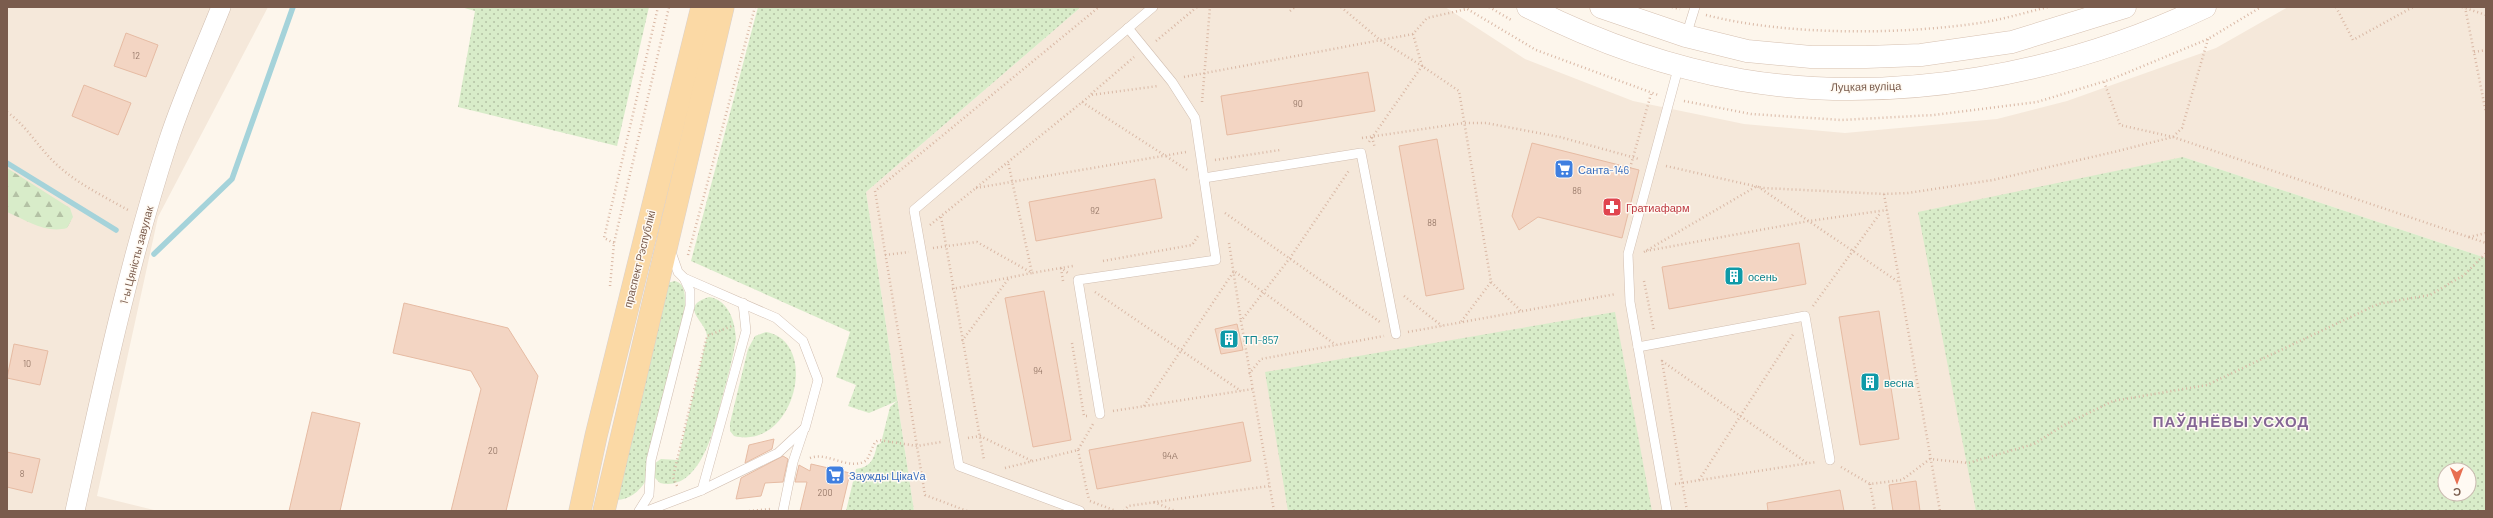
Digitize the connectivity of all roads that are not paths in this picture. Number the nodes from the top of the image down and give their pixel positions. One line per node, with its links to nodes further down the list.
1 (222, 7): 23 (street, 1-ы Цяністы завулак)
2 (702, 7): 24 (main road, праспект Рэспублікі)
3 (723, 7): 14 (main road, праспект Рэспублікі)
4 (1153, 7): 10 (lane)
5 (1528, 7): 12 (street, Луцкая вуліца)
6 (1600, 7): 11 (street)
7 (2125, 7): 11 (street)
8 (2205, 7): 12 (street, Луцкая вуліца)
9 (1694, 9): 11 (lane)
10 (1128, 28): 13 (lane); 29 (lane)
11 (1686, 36)
12 (1680, 65): 18 (lane)
13 (1204, 178): 17 (lane); 19 (lane)
14 (672, 220): 15 (lane); 25 (main road, праспект Рэспублікі)
15 (684, 278): 16 (lane); 26 (lane)
16 (743, 303): 20 (lane); 22 (lane)
17 (1396, 334)
18 (1638, 346): 21 (lane); 30 (lane)
19 (1100, 414)
20 (805, 428): 22 (lane); 28 (lane)
21 (1830, 460)
22 (702, 490): 27 (lane)
23 (75, 511)
24 (580, 511)
25 (604, 511)
26 (639, 511)
27 (647, 511)
28 (783, 511)
29 (1080, 511)
30 (1667, 511)

